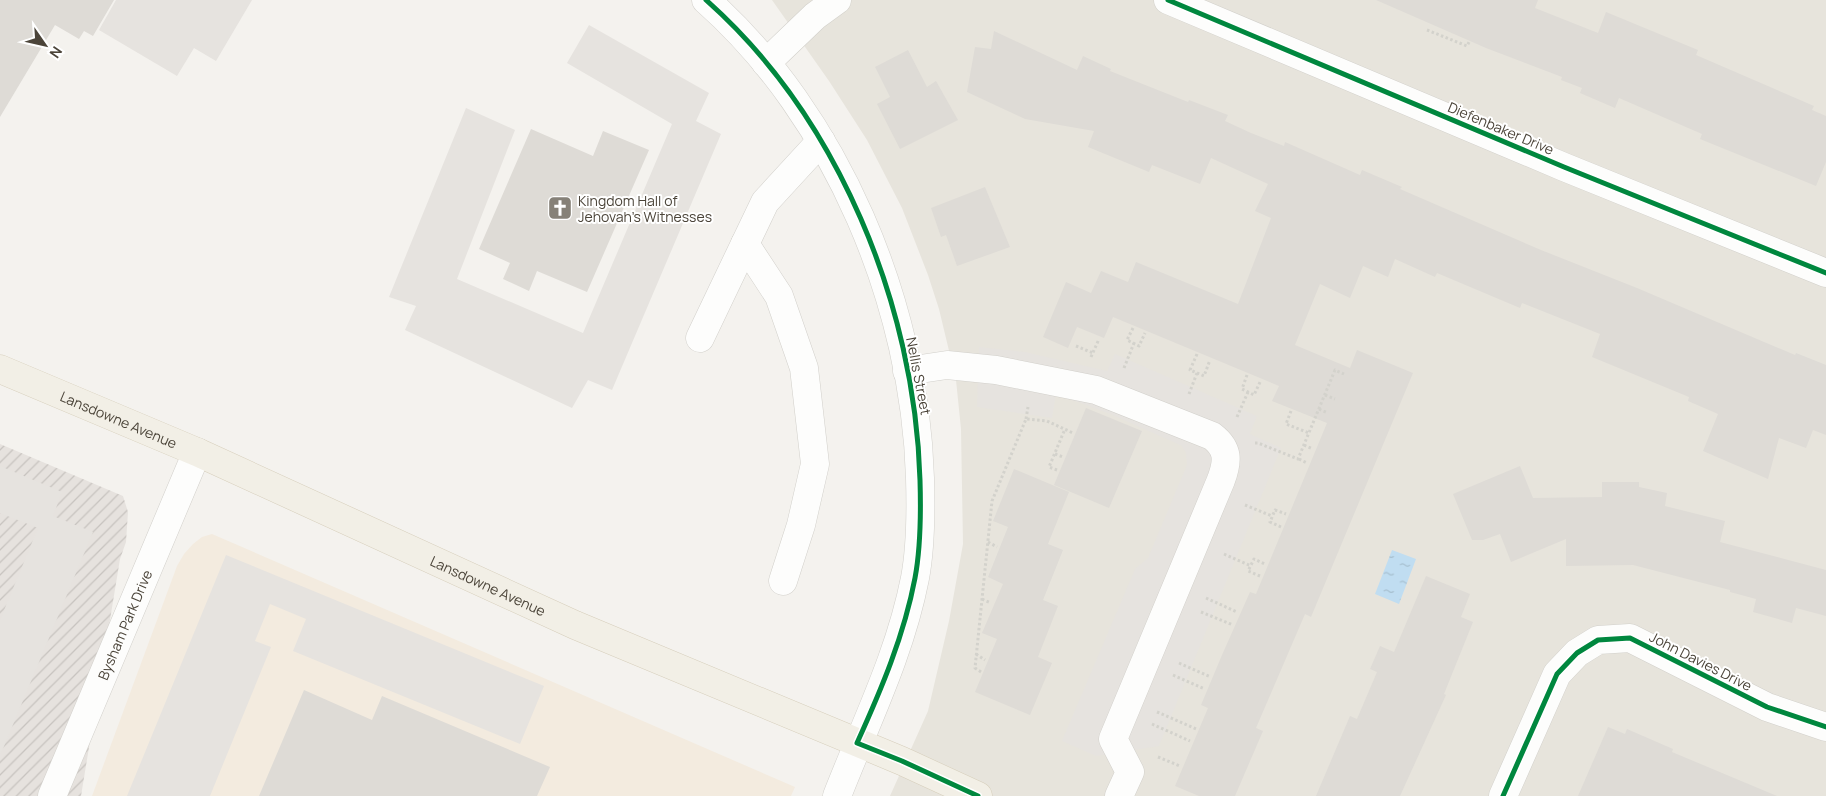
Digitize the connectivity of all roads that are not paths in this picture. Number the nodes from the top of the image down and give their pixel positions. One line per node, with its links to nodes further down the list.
1 (706, 0): 4 (street, Nellis Street)
2 (837, 0): 4 (street)
3 (1176, 2): 7 (street, Diefenbaker Drive)
4 (766, 63): 5 (street, Nellis Street)
5 (822, 141): 6 (street); 10 (street, Nellis Street)
6 (745, 244): 8 (street); 12 (street)
7 (1826, 273)
8 (700, 338)
9 (0, 369): 11 (main road, Lansdowne Avenue)
10 (907, 371): 14 (street, Nellis Street); 18 (street)
11 (197, 452): 14 (main road, Lansdowne Avenue); 15 (street, Bysham Park Drive)
12 (783, 580)
13 (1826, 727): 19 (street, John Davies Drive)
14 (857, 743): 16 (street, Nellis Street); 17 (main road, Lansdowne Avenue)
15 (52, 796)
16 (837, 796)
17 (978, 796)
18 (1119, 796)
19 (1503, 796)

